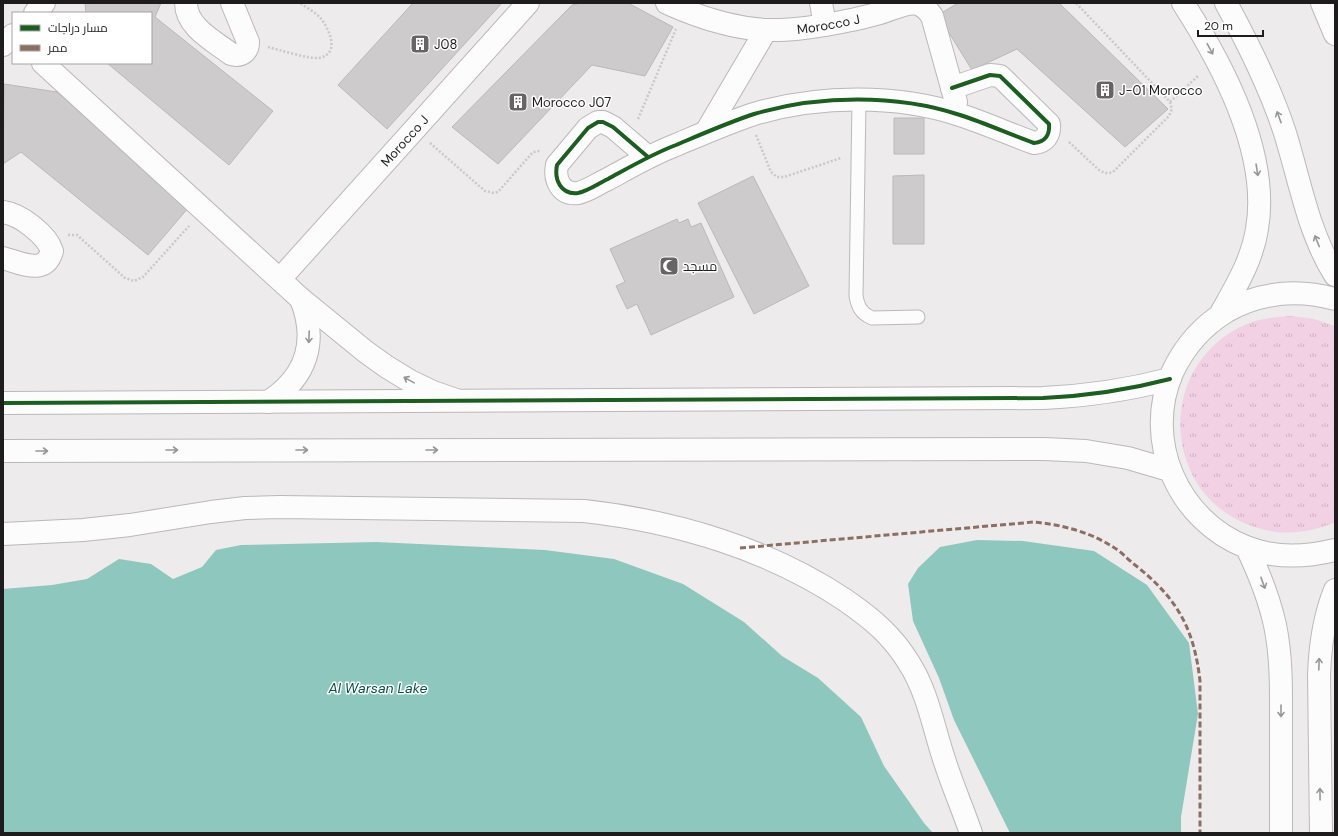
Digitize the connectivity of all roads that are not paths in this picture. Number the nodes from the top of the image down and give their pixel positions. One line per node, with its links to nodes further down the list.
1 (44, 3): 10 (street)
2 (186, 3): 3 (street)
3 (232, 3)
4 (528, 3): 27 (street, Morocco J)
5 (821, 3): 11 (street)
6 (1183, 3): 30 (street, one-way to 30)
7 (1226, 3): 26 (street, one-way to 7)
8 (1322, 3): 15 (street)
9 (675, 7): 13 (street, Morocco J)
10 (36, 12)
11 (825, 25): 13 (street, Morocco J); 19 (street, Morocco J)
12 (3, 27): 14 (street)
13 (766, 30): 22 (street)
14 (12, 34)
15 (1335, 34)
16 (12, 36): 17 (street)
17 (3, 45)
18 (44, 64): 27 (street)
19 (952, 88): 21 (street, Morocco J); 21 (street)
20 (859, 100): 21 (street); 22 (street); 31 (lane)
21 (960, 115)
22 (706, 132): 23 (street)
23 (648, 157): 23 (street)
24 (3, 212): 25 (street)
25 (3, 258)
26 (1335, 275)
27 (280, 279): 28 (street)
28 (301, 299): 33 (street, one-way to 28); 34 (street, one-way to 34)
29 (1335, 299): 30 (street)
30 (1220, 315): 32 (street)
31 (918, 317)
32 (1170, 379): 33 (street); 37 (street)
33 (457, 401): 34 (street)
34 (268, 402): 35 (street)
35 (3, 403)
36 (3, 451): 37 (street, one-way to 37)
37 (1169, 470): 39 (street)
38 (3, 534): 42 (street)
39 (1247, 548): 40 (street); 43 (street, one-way to 43)
40 (1335, 550)
41 (1335, 590): 44 (street, one-way to 41)
42 (971, 833)
43 (1281, 833)
44 (1320, 833)

